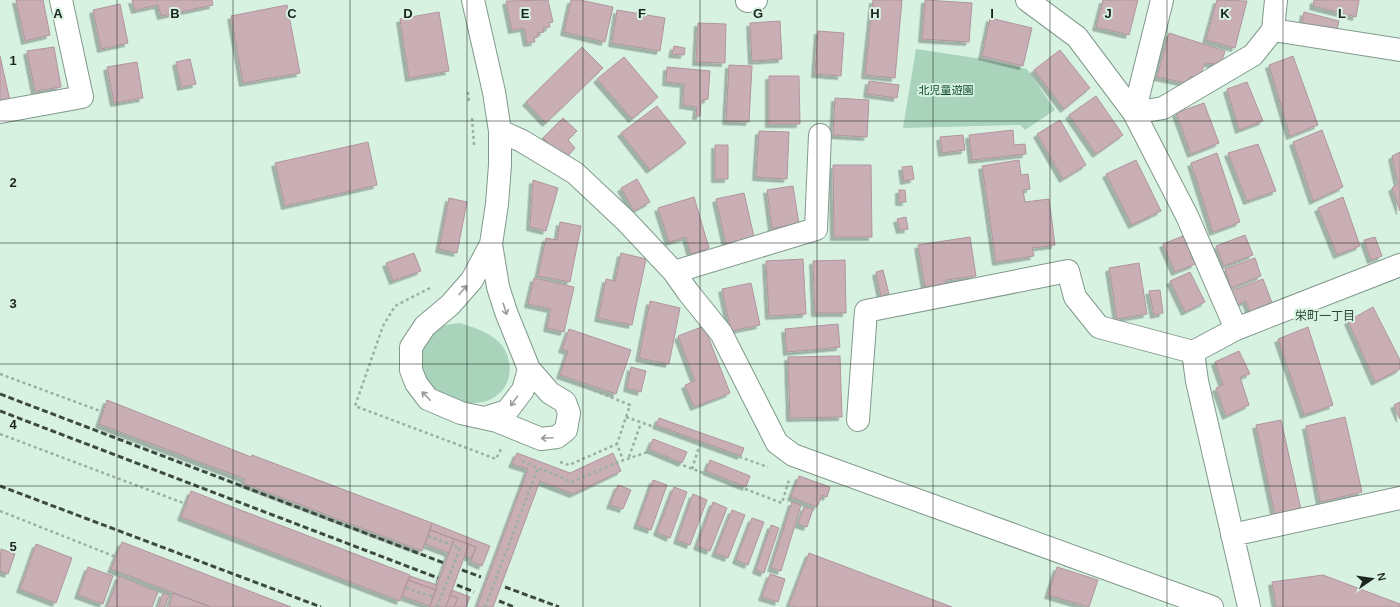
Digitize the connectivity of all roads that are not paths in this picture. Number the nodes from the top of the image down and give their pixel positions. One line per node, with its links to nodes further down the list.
1 (61, 0): 10 (street)
2 (473, 0): 12 (street)
3 (747, 0): 4 (street)
4 (756, 0)
5 (1162, 0): 11 (street)
6 (1276, 0): 8 (street)
7 (1033, 2): 11 (street)
8 (1273, 30): 9 (street); 11 (street)
9 (1400, 50)
10 (0, 112)
11 (1134, 113): 17 (street)
12 (500, 131): 14 (street); 16 (street)
13 (820, 134): 16 (street)
14 (491, 244): 19 (street, one-way to 19); 20 (street, one-way to 14)
15 (1400, 265): 17 (street)
16 (674, 272): 24 (street)
17 (1236, 329): 18 (street)
18 (1193, 352): 21 (street); 23 (street)
19 (529, 369): 20 (street, one-way to 20); 20 (street, one-way to 20)
20 (485, 418)
21 (858, 420)
22 (1400, 498): 23 (street)
23 (1232, 535): 25 (street)
24 (1212, 607)
25 (1249, 607)

